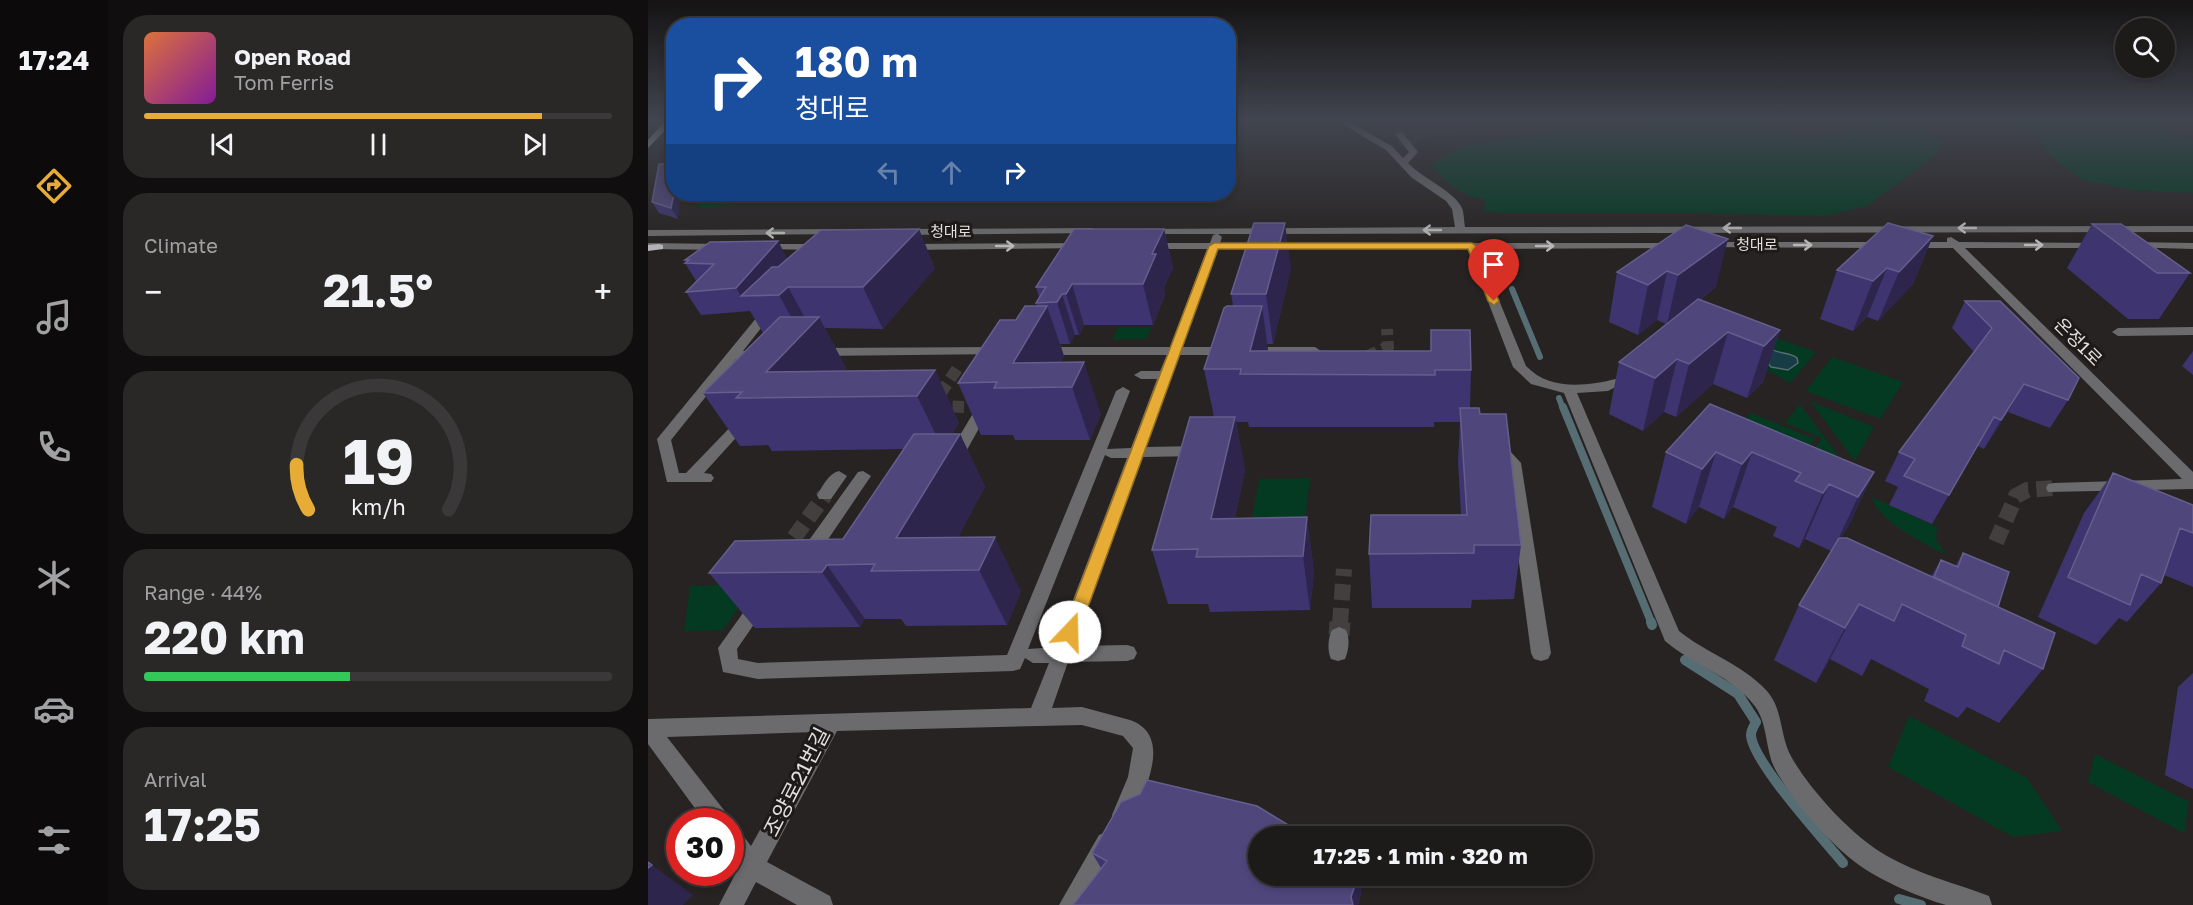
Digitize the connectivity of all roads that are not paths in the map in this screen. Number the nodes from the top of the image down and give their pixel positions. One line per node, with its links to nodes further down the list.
1 (1404, 162): 6 (street)
2 (2193, 222): 4 (street)
3 (1938, 228): 4 (street, 청대로, one-way to 3); 6 (street, 청대로, one-way to 6); 12 (street, 온정1로)
4 (2000, 228): 5 (street, 청대로)
5 (2193, 229)
6 (1460, 230): 11 (street, 청대로, one-way to 11)
7 (1102, 231): 9 (street, 청대로)
8 (1137, 231): 11 (street, 청대로)
9 (890, 232)
10 (648, 233): 18 (street, one-way to 10)
11 (1216, 239): 14 (street, 청대로); 15 (street, 청대로); 24 (street)
12 (1955, 244): 15 (street, 청대로, one-way to 12); 16 (street, 청대로, one-way to 16); 47 (street, 온정1로)
13 (1099, 246): 19 (street, 청대로, one-way to 13)
14 (1134, 246)
15 (1472, 246): 33 (street)
16 (2193, 246)
17 (652, 247): 18 (street)
18 (826, 247): 20 (street)
19 (890, 247)
20 (810, 260)
21 (782, 294): 27 (street)
22 (2193, 331): 23 (street)
23 (2118, 332)
24 (1175, 349): 26 (street); 28 (street); 30 (street)
25 (775, 353): 27 (street)
26 (1332, 353)
27 (733, 355): 45 (street)
28 (804, 355)
29 (1141, 375): 30 (street)
30 (1166, 375): 41 (street)
31 (1616, 383): 33 (street)
32 (995, 388): 35 (street)
33 (1569, 389): 65 (street)
34 (1123, 391): 51 (street)
35 (984, 406): 36 (street); 42 (street)
36 (964, 407)
37 (753, 411): 45 (street)
38 (1476, 450): 53 (street)
39 (1211, 451): 41 (street)
40 (1111, 453): 41 (street)
41 (1137, 453): 54 (street)
42 (948, 469)
43 (839, 476): 49 (street)
44 (863, 476): 50 (street)
45 (690, 478): 46 (street)
46 (706, 478)
47 (2193, 483): 48 (street)
48 (2054, 488)
49 (825, 495)
50 (796, 565)
51 (768, 591)
52 (1127, 653): 54 (street)
53 (1541, 653)
54 (1062, 654): 55 (street); 56 (street)
55 (1033, 655)
56 (1039, 715): 57 (street); 64 (street)
57 (831, 722): 58 (street, 조양로21번길); 61 (street, 조양로21번길)
58 (649, 729): 59 (street)
59 (708, 808)
60 (744, 855): 61 (street)
61 (753, 867): 62 (street, 조양로21번길); 63 (street)
62 (731, 905)
63 (821, 905)
64 (1071, 905)
65 (1980, 905)

